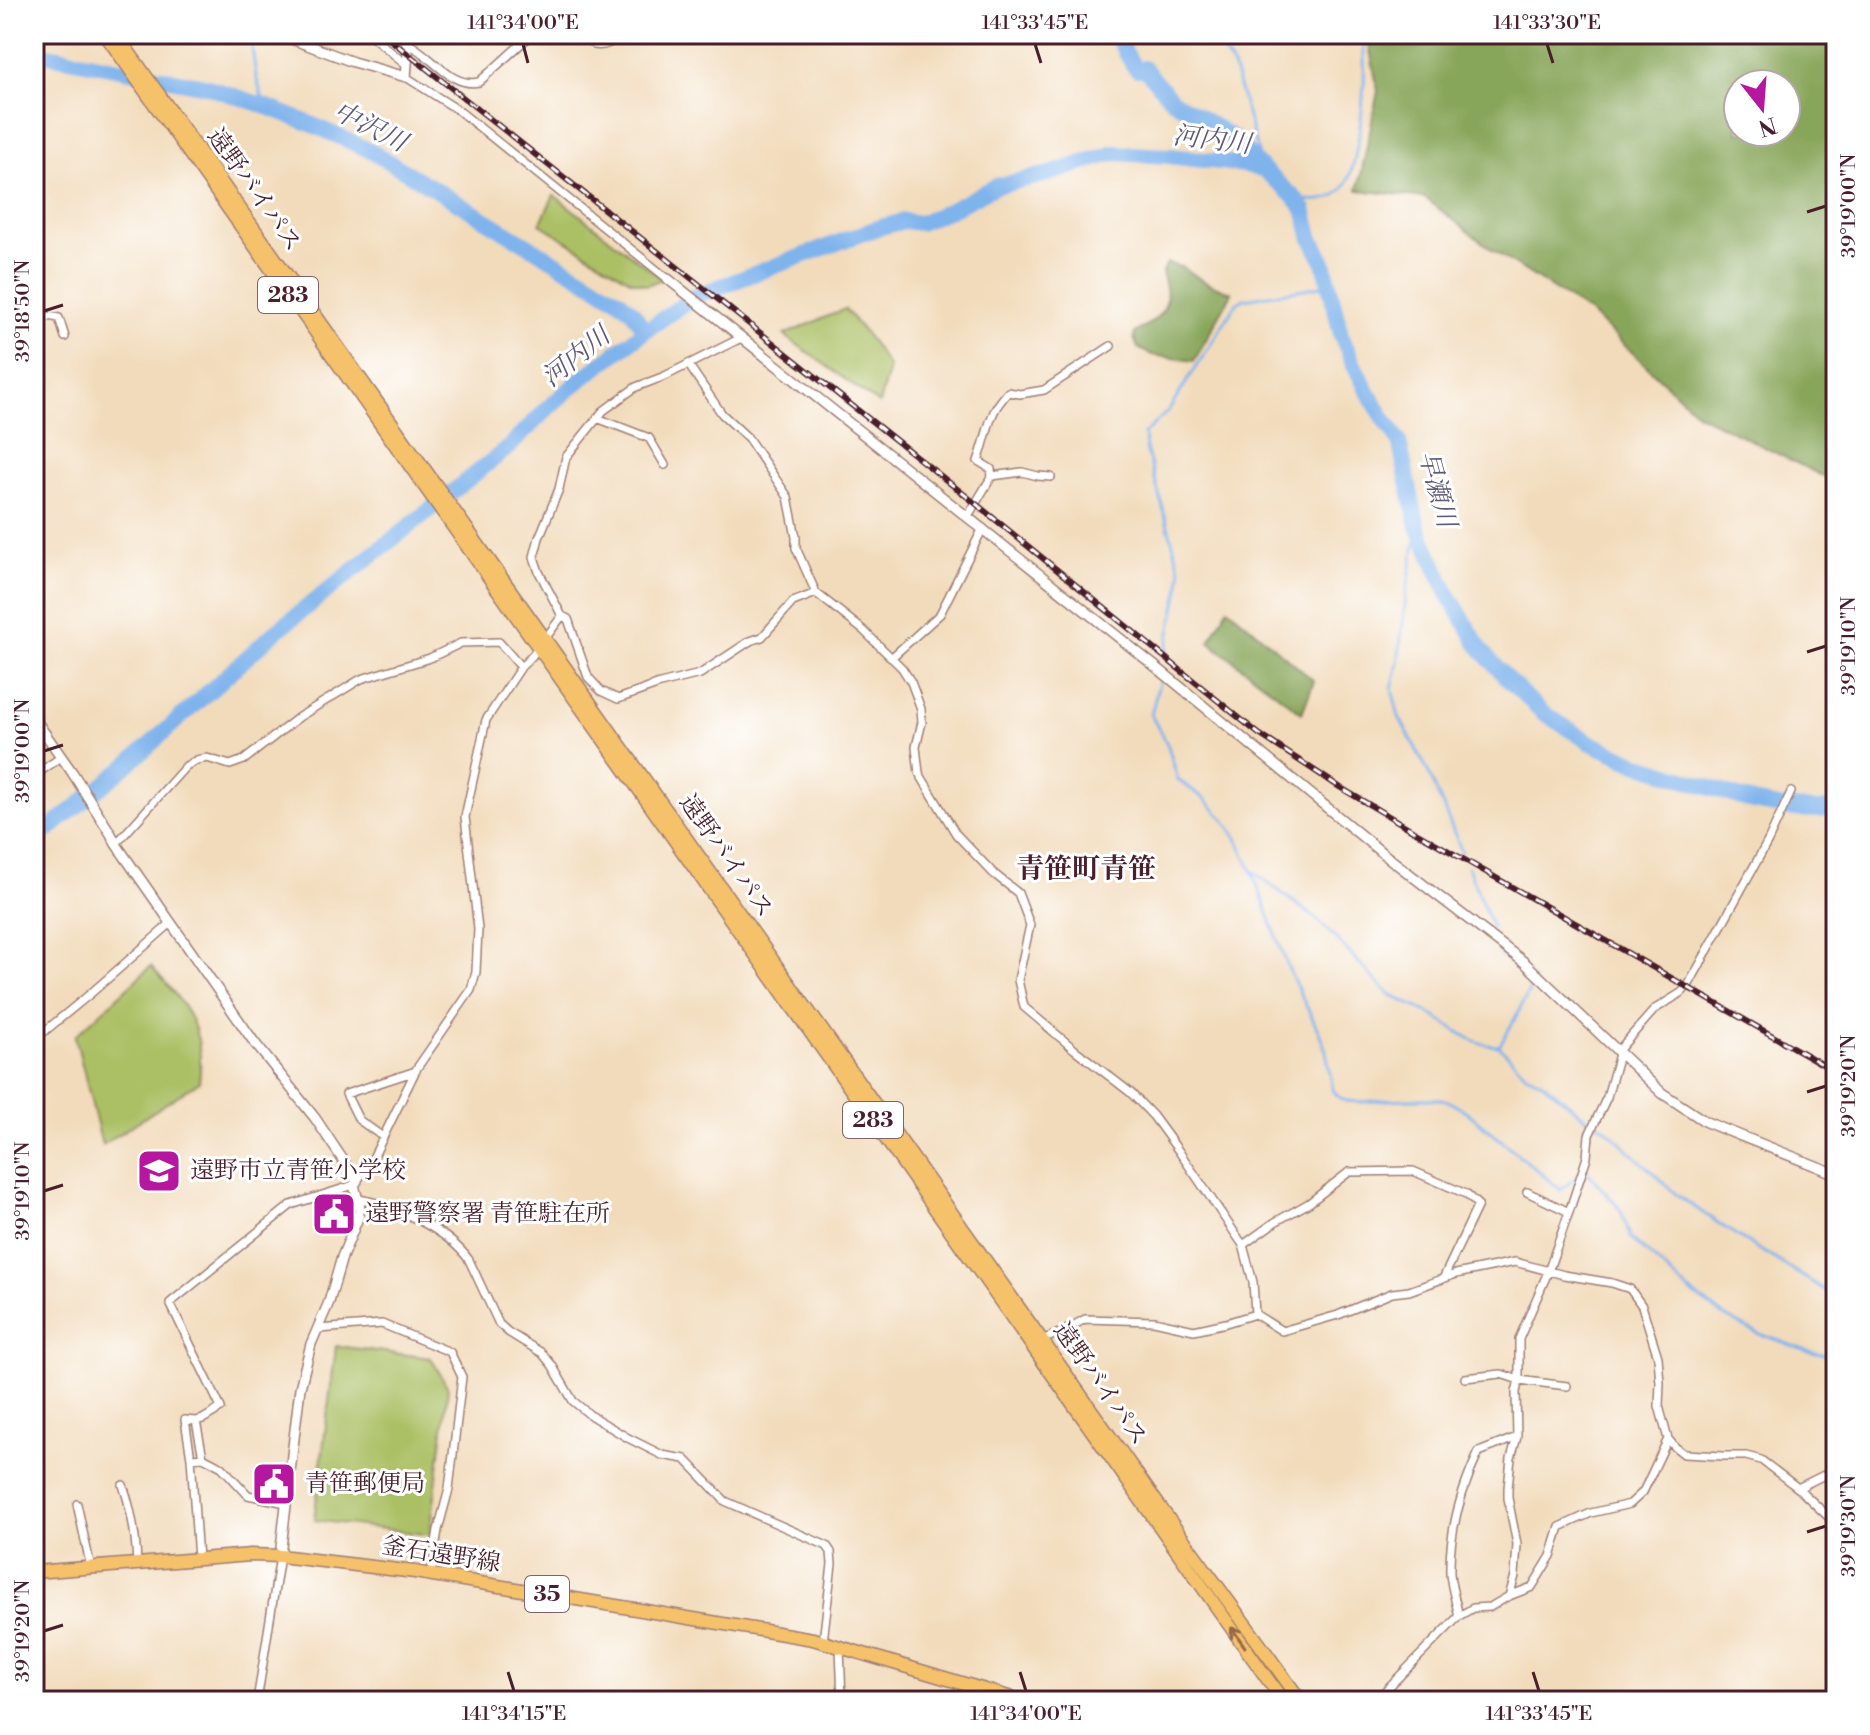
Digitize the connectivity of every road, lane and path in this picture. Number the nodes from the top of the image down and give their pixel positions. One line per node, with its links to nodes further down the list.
1 (105, 34): 9 (main road, 遠野バイパス / 283)
2 (116, 34): 9 (main road, 遠野バイパス / 283)
3 (278, 34): 11 (street)
4 (369, 34): 10 (street)
5 (532, 34): 8 (street)
6 (584, 34): 7 (street)
7 (621, 34)
8 (406, 38): 10 (street)
9 (123, 52): 18 (main road, 遠野バイパス / 283); 18 (main road, 遠野バイパス / 283)
10 (407, 65): 11 (street)
11 (406, 77): 12 (street)
12 (668, 279): 15 (street)
13 (34, 316): 14 (street)
14 (65, 337)
15 (741, 338): 17 (street); 23 (street)
16 (1111, 346): 21 (street)
17 (688, 364): 19 (street); 25 (street)
18 (376, 410): 27 (main road, 遠野バイパス / 283)
19 (597, 418): 20 (street); 26 (street)
20 (665, 465)
21 (992, 476): 22 (street); 23 (street)
22 (1051, 477)
23 (968, 516): 24 (street)
24 (983, 528): 28 (street); 37 (street)
25 (816, 593): 26 (street); 28 (street)
26 (562, 616): 27 (street)
27 (542, 643): 29 (street); 50 (main road, 遠野バイパス / 283)
28 (891, 658): 45 (street)
29 (521, 667): 34 (street); 38 (street)
30 (34, 718): 31 (street)
31 (61, 757): 32 (street); 34 (street)
32 (34, 776)
33 (1791, 792): 37 (street)
34 (113, 839): 35 (street)
35 (170, 924): 36 (street); 41 (street)
36 (34, 1040)
37 (1618, 1053): 40 (street); 44 (street)
38 (416, 1071): 39 (street); 39 (street)
39 (383, 1137): 41 (street)
40 (1836, 1174)
41 (356, 1183): 43 (street); 54 (street)
42 (1527, 1192): 44 (street)
43 (359, 1199): 49 (street); 73 (street)
44 (1569, 1212): 46 (street)
45 (1243, 1245): 47 (street); 48 (street)
46 (1548, 1272): 47 (street); 52 (street); 56 (street)
47 (1443, 1279): 48 (street)
48 (1255, 1314): 50 (street)
49 (319, 1329): 62 (street); 70 (street)
50 (1036, 1341): 78 (main road, 遠野バイパス / 283, one-way to 50); 79 (main road, 遠野バイパス / 283)
51 (1465, 1378): 52 (street)
52 (1519, 1380): 53 (street); 55 (street)
53 (1567, 1386)
54 (196, 1421): 57 (street); 58 (street)
55 (1517, 1437): 71 (street); 72 (street)
56 (1668, 1439): 61 (street); 71 (street)
57 (203, 1457): 58 (street); 62 (street)
58 (191, 1458): 66 (street)
59 (1836, 1469): 61 (street)
60 (123, 1485): 67 (street)
61 (1798, 1488): 64 (street)
62 (286, 1503): 65 (street)
63 (77, 1504): 68 (street)
64 (1836, 1524)
65 (280, 1556): 66 (main road, 釜石遠野線 / 35); 70 (main road, 釜石遠野線 / 35); 75 (street)
66 (198, 1559): 67 (main road, 釜石遠野線 / 35)
67 (137, 1564): 68 (main road, 釜石遠野線 / 35)
68 (91, 1568): 69 (main road, 釜石遠野線 / 35)
69 (34, 1572)
70 (431, 1575): 73 (main road, 釜石遠野線 / 35)
71 (1509, 1596): 72 (street)
72 (1459, 1616): 80 (street)
73 (823, 1642): 74 (main road, 釜石遠野線 / 35)
74 (840, 1647): 76 (street); 77 (main road, 釜石遠野線 / 35)
75 (257, 1701)
76 (842, 1701)
77 (1022, 1701)
78 (1283, 1701)
79 (1301, 1701)
80 (1375, 1701)

